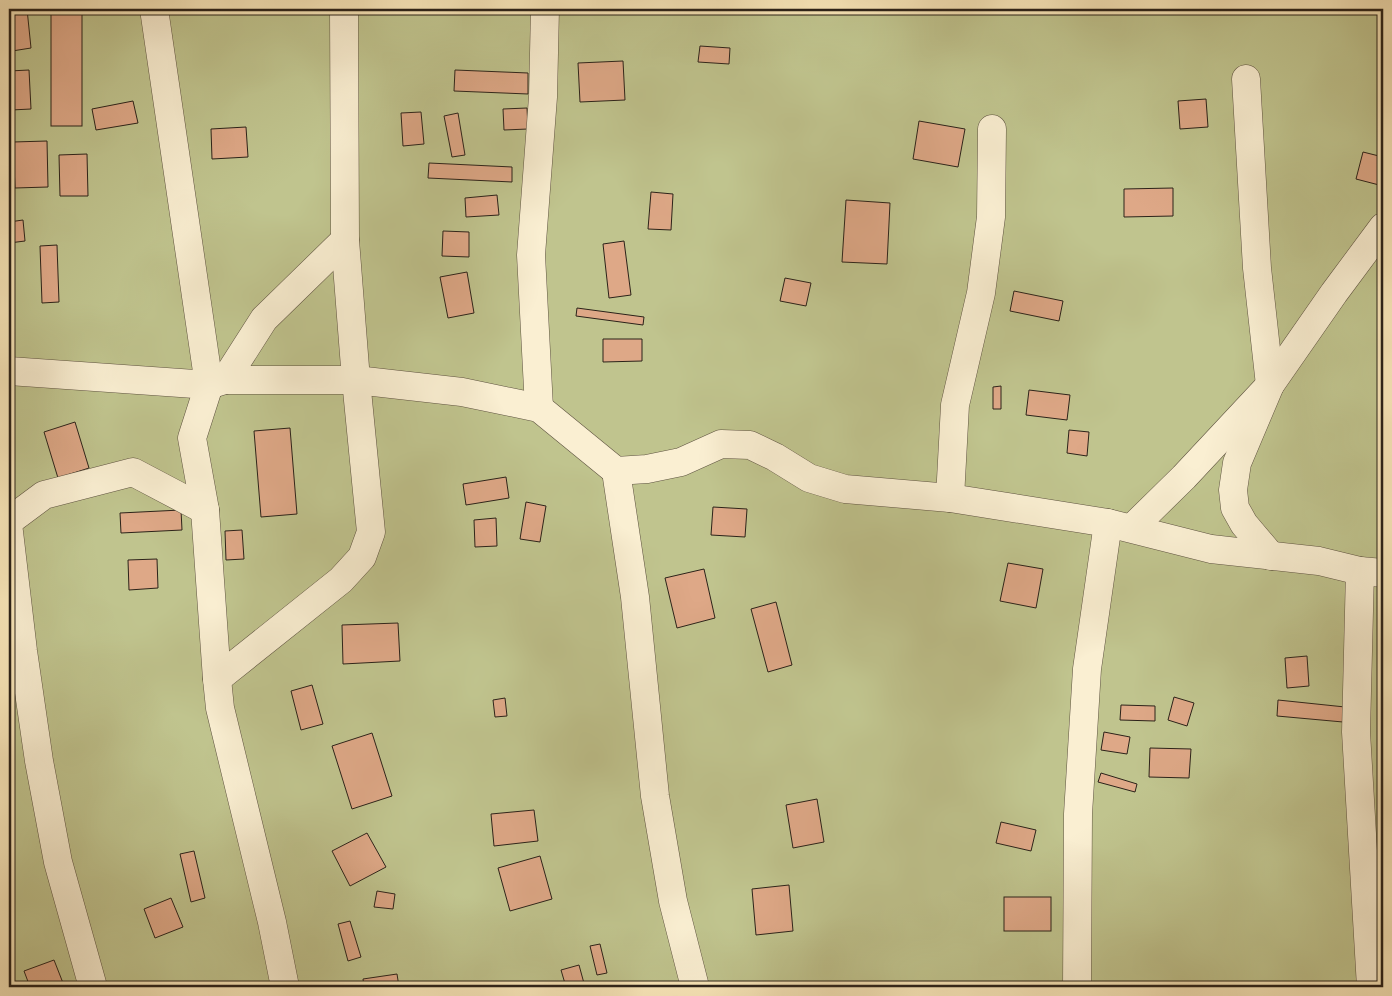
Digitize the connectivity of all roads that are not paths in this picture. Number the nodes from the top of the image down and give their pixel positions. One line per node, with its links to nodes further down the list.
1 (154, 9): 10 (street)
2 (344, 9): 7 (street)
3 (545, 9): 12 (street)
4 (1246, 79): 11 (street)
5 (992, 129): 14 (street)
6 (1383, 227): 11 (street)
7 (345, 240): 9 (street); 10 (street)
8 (9, 371): 10 (street)
9 (356, 380): 10 (street); 12 (street); 21 (street)
10 (217, 382): 15 (street)
11 (1270, 385): 17 (street); 19 (street)
12 (539, 408): 13 (street)
13 (616, 471): 14 (street); 24 (street)
14 (950, 498): 17 (street)
15 (205, 510): 16 (street); 21 (street)
16 (9, 521)
17 (1120, 526): 19 (street); 25 (street)
18 (9, 532): 22 (street)
19 (1271, 556): 20 (street)
20 (1372, 572): 26 (street)
21 (216, 679): 23 (street)
22 (93, 987)
23 (285, 987)
24 (695, 987)
25 (1077, 987)
26 (1371, 987)

